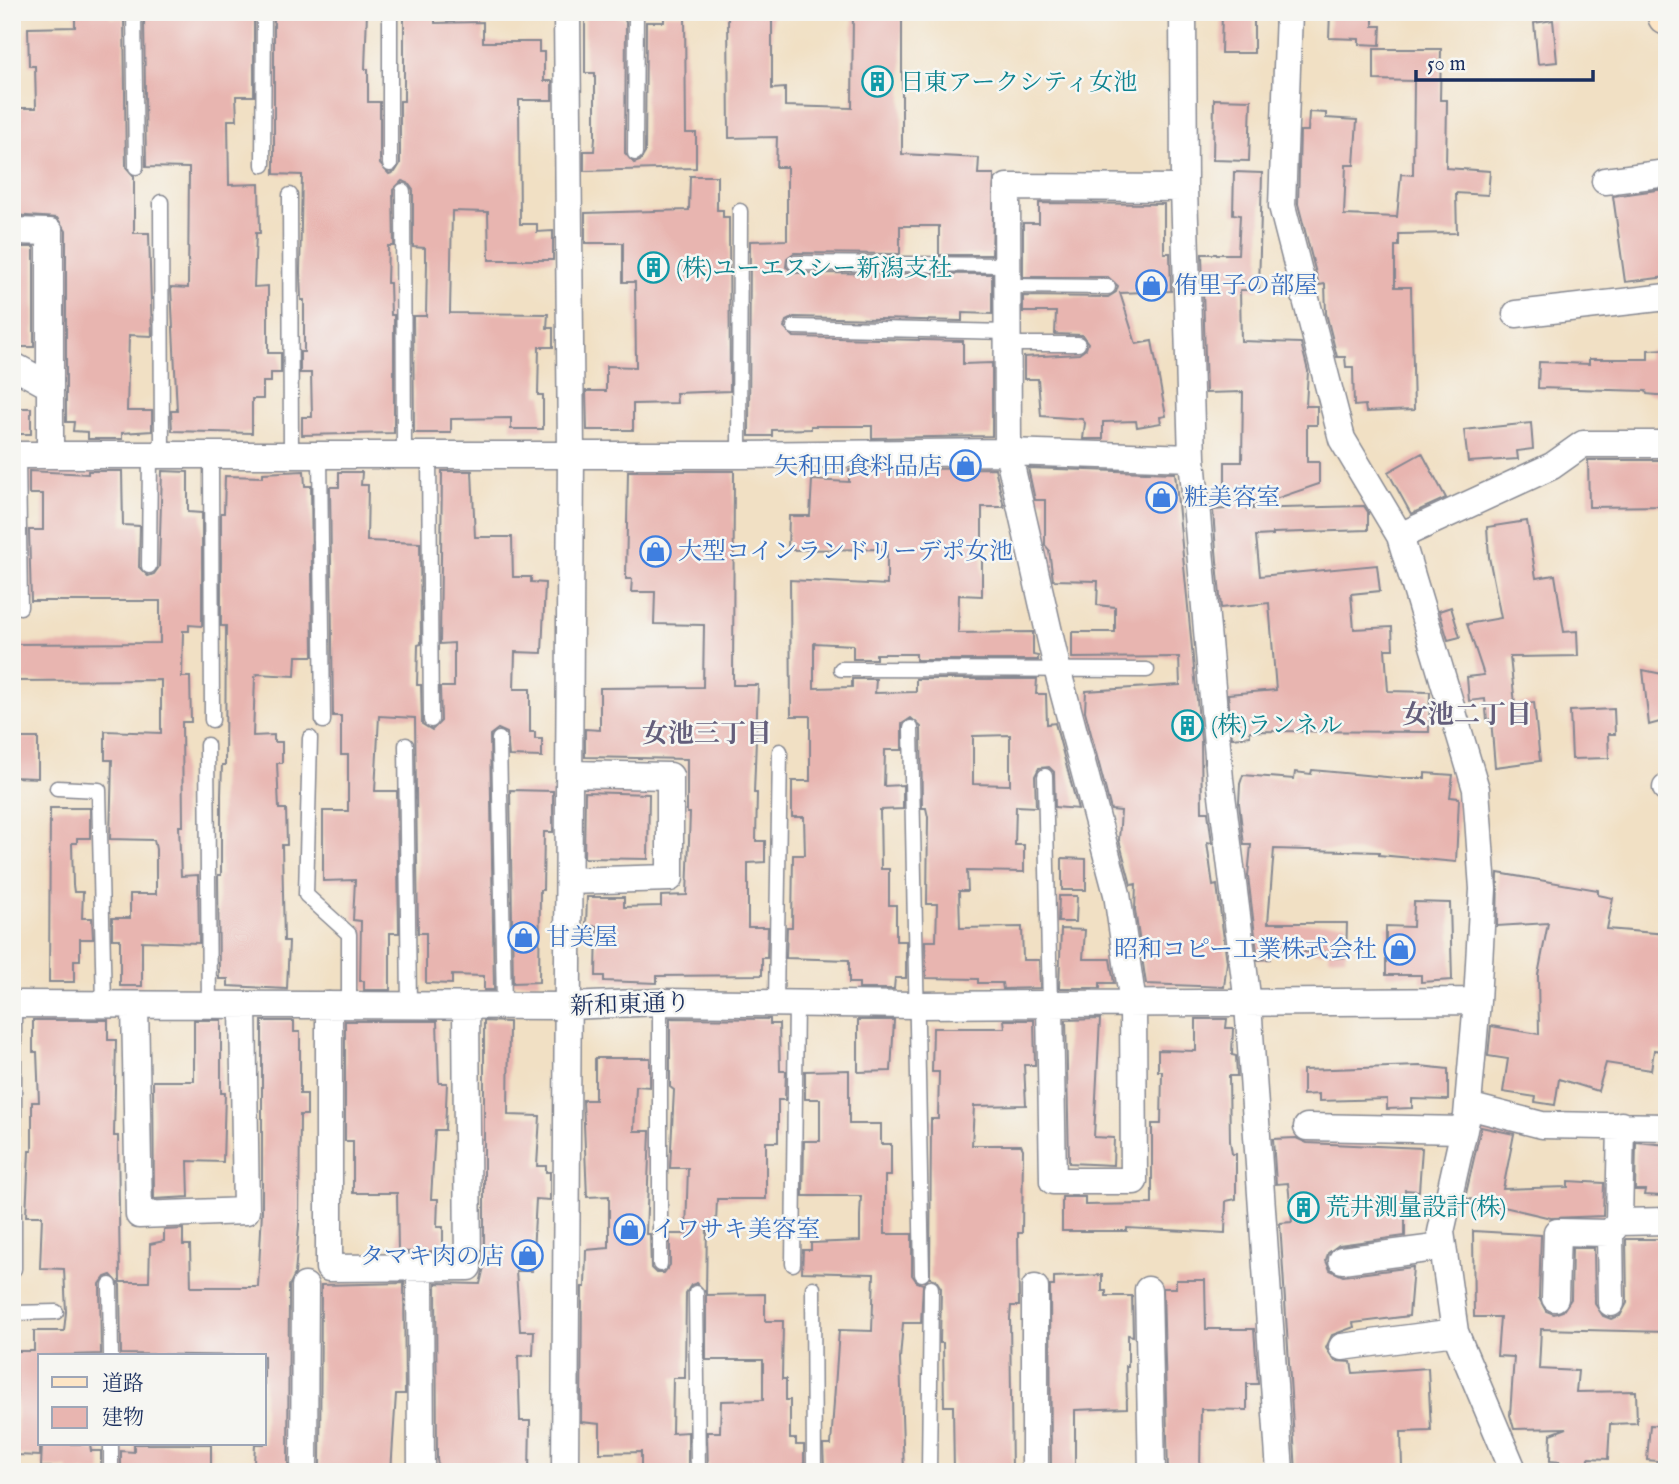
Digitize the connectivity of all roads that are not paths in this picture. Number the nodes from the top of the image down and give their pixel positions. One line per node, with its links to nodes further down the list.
1 (134, 12): 11 (lane)
2 (264, 12): 10 (lane)
3 (390, 12): 9 (lane)
4 (567, 12): 32 (street)
5 (636, 12): 8 (lane)
6 (1183, 12): 14 (street)
7 (1289, 12): 42 (street)
8 (635, 153)
9 (390, 164)
10 (262, 165)
11 (136, 167)
12 (1667, 173): 13 (street)
13 (1605, 181)
14 (1184, 188): 21 (street); 41 (street)
15 (403, 191): 37 (lane)
16 (290, 195): 35 (lane)
17 (161, 202): 33 (lane)
18 (740, 211): 40 (lane)
19 (12, 231): 29 (street)
20 (795, 263): 21 (lane)
21 (1008, 276): 22 (lane); 26 (street)
22 (1108, 287)
23 (1667, 297): 24 (street)
24 (1516, 314)
25 (794, 327): 26 (lane)
26 (1008, 338): 27 (lane); 31 (street)
27 (1078, 344)
28 (12, 365): 29 (street)
29 (50, 386): 39 (street)
30 (1667, 444): 42 (street)
31 (1009, 452): 40 (street); 41 (street); 47 (street)
32 (570, 453): 37 (street); 40 (street); 57 (street)
33 (156, 454): 34 (street); 39 (street); 43 (lane)
34 (211, 454): 35 (street); 48 (lane)
35 (290, 454): 36 (street)
36 (320, 454): 37 (street); 50 (lane)
37 (417, 454): 49 (lane)
38 (15, 455): 39 (street); 44 (lane)
39 (50, 455)
40 (739, 455)
41 (1192, 458): 68 (street)
42 (1400, 536): 61 (street)
43 (149, 566)
44 (20, 607)
45 (841, 669): 47 (lane)
46 (1147, 670): 47 (lane)
47 (1058, 672): 67 (street)
48 (212, 720)
49 (431, 720)
50 (323, 721)
51 (911, 728): 73 (lane)
52 (310, 738): 72 (lane)
53 (499, 739): 76 (lane)
54 (207, 745): 70 (lane)
55 (406, 745): 74 (lane)
56 (780, 751): 63 (lane)
57 (569, 774): 60 (street); 60 (street)
58 (1045, 776): 66 (lane)
59 (57, 788): 65 (lane)
60 (569, 881): 77 (street)
61 (1477, 1001): 68 (street, 新和東通り); 78 (street)
62 (660, 1002): 63 (street, 新和東通り); 77 (street, 新和東通り); 86 (lane)
63 (786, 1002): 73 (street, 新和東通り); 87 (lane)
64 (13, 1004): 65 (street, 新和東通り); 89 (lane)
65 (104, 1004): 69 (street, 新和東通り)
66 (1050, 1004): 67 (street, 新和東通り); 67 (street); 73 (street, 新和東通り)
67 (1133, 1004): 68 (street, 新和東通り)
68 (1248, 1004): 115 (street)
69 (135, 1005): 70 (street, 新和東通り); 71 (street)
70 (209, 1005): 71 (street, 新和東通り)
71 (243, 1005): 72 (street, 新和東通り)
72 (339, 1005): 74 (street, 新和東通り); 88 (street)
73 (917, 1005): 90 (lane)
74 (409, 1006): 75 (street, 新和東通り)
75 (466, 1006): 76 (street, 新和東通り); 88 (street)
76 (504, 1006): 77 (street, 新和東通り)
77 (569, 1006): 109 (street)
78 (1466, 1118): 79 (street); 80 (street); 84 (street)
79 (1621, 1125): 81 (street); 83 (street)
80 (1307, 1127)
81 (1667, 1127)
82 (1667, 1221): 83 (street)
83 (1615, 1228): 98 (street); 99 (street)
84 (1443, 1247): 85 (street); 102 (street)
85 (1342, 1260)
86 (660, 1264)
87 (793, 1264)
88 (420, 1267): 108 (street)
89 (14, 1269)
90 (922, 1274)
91 (110, 1285): 104 (lane)
92 (305, 1286): 107 (street)
93 (813, 1288): 111 (lane)
94 (931, 1288): 112 (lane)
95 (1035, 1288): 113 (street)
96 (1148, 1290): 114 (street)
97 (696, 1293): 110 (lane)
98 (1555, 1298)
99 (1611, 1303)
100 (56, 1312): 101 (lane)
101 (12, 1313)
102 (1455, 1332): 103 (street); 116 (street)
103 (1342, 1347)
104 (111, 1354)
105 (111, 1446): 106 (lane)
106 (111, 1472)
107 (304, 1472)
108 (421, 1472)
109 (565, 1472)
110 (698, 1472)
111 (814, 1472)
112 (929, 1472)
113 (1035, 1472)
114 (1152, 1472)
115 (1280, 1472)
116 (1514, 1472)

